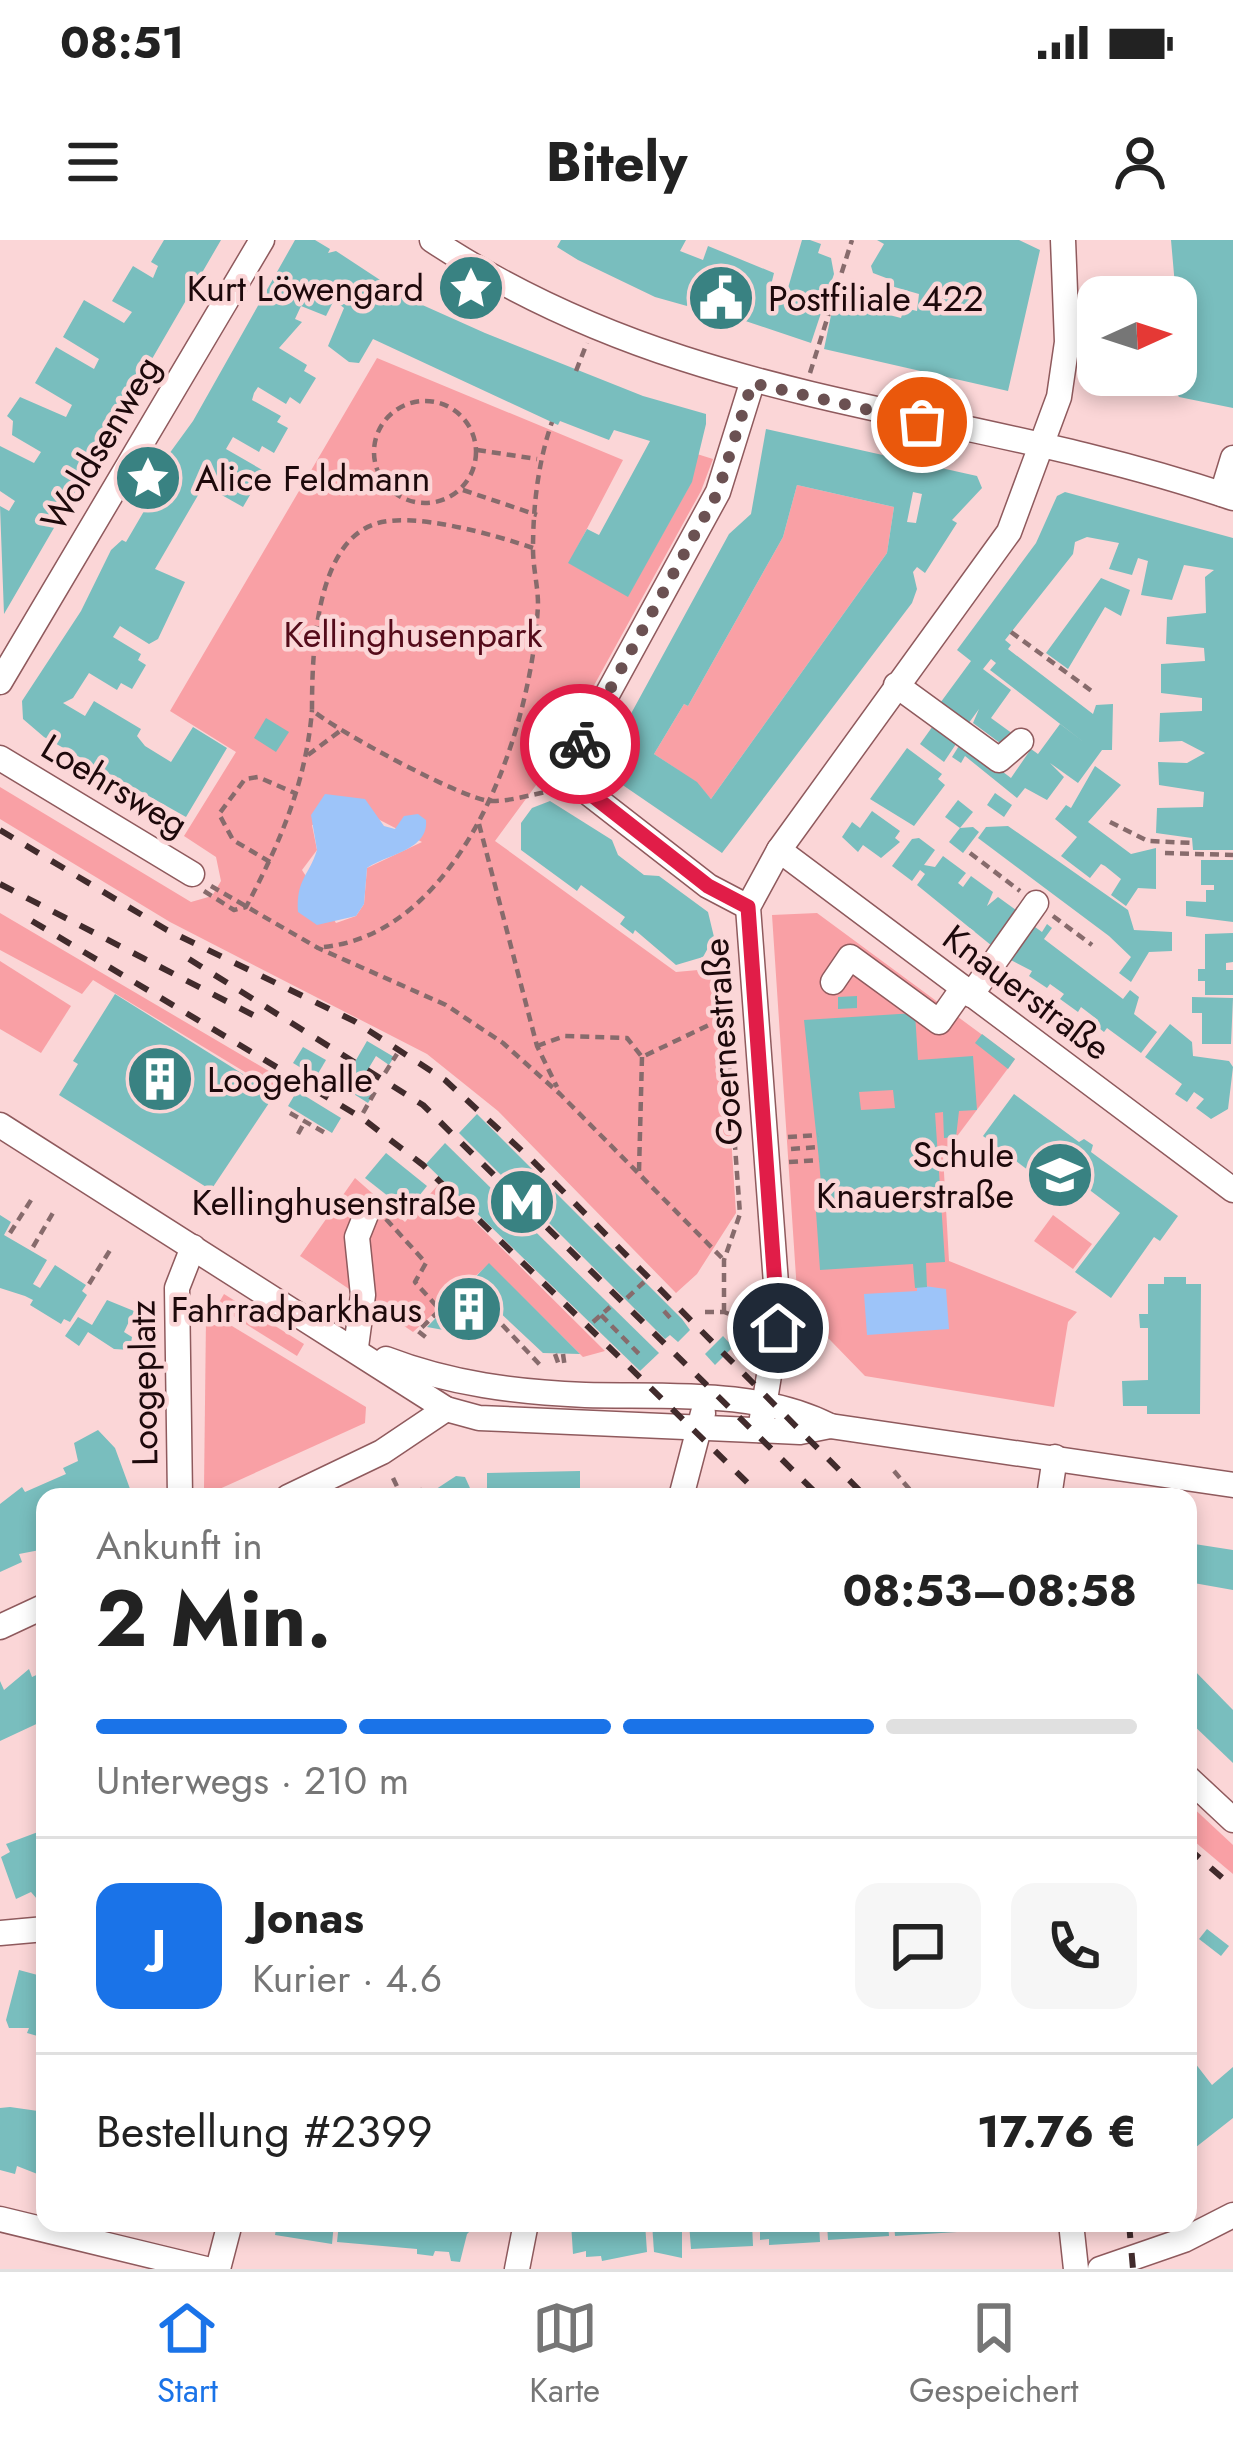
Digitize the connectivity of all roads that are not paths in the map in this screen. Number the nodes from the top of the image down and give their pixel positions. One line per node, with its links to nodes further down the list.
1 (262, 240): 8 (street, Woldsenweg)
2 (432, 240): 4 (street)
3 (1063, 240): 5 (street, Goernestraße)
4 (752, 383): 5 (street); 15 (street)
5 (1043, 448): 7 (street); 9 (street, Goernestraße)
6 (1233, 458): 7 (street)
7 (1227, 496)
8 (0, 682)
9 (896, 685): 10 (street); 12 (street, Goernestraße)
10 (1021, 741)
11 (0, 758): 13 (street, Loehrsweg)
12 (779, 850): 15 (street, Goernestraße); 17 (street, Knauerstraße)
13 (199, 884)
14 (1036, 902): 17 (street)
15 (748, 907): 27 (street, Goernestraße)
16 (833, 982): 17 (street)
17 (967, 992): 19 (street, Knauerstraße)
18 (0, 1126): 21 (street)
19 (1233, 1190)
20 (367, 1212): 22 (street)
21 (193, 1247): 22 (street); 32 (street, Loogeplatz)
22 (356, 1347): 23 (street)
23 (427, 1384): 24 (street); 26 (street)
24 (585, 1395): 25 (street); 28 (street)
25 (708, 1399): 27 (street); 29 (street)
26 (446, 1409): 28 (street); 33 (street)
27 (763, 1418): 29 (street); 30 (street)
28 (541, 1419): 29 (street)
29 (698, 1425): 34 (street)
30 (1055, 1456): 31 (street); 35 (street)
31 (1233, 1485)
32 (180, 1488)
33 (307, 1488)
34 (683, 1488)
35 (1050, 1488)
36 (36, 1610): 37 (street)
37 (0, 1627)
38 (1197, 1786): 39 (street)
39 (1233, 1820)
40 (36, 1930): 41 (street)
41 (0, 1933)
42 (1233, 2215): 53 (street)
43 (0, 2219): 44 (street)
44 (36, 2228)
45 (54, 2232): 49 (street)
46 (228, 2232): 50 (street)
47 (524, 2232): 51 (street)
48 (1072, 2232): 52 (street)
49 (206, 2269)
50 (218, 2269)
51 (517, 2269)
52 (1076, 2269)
53 (1100, 2269)

